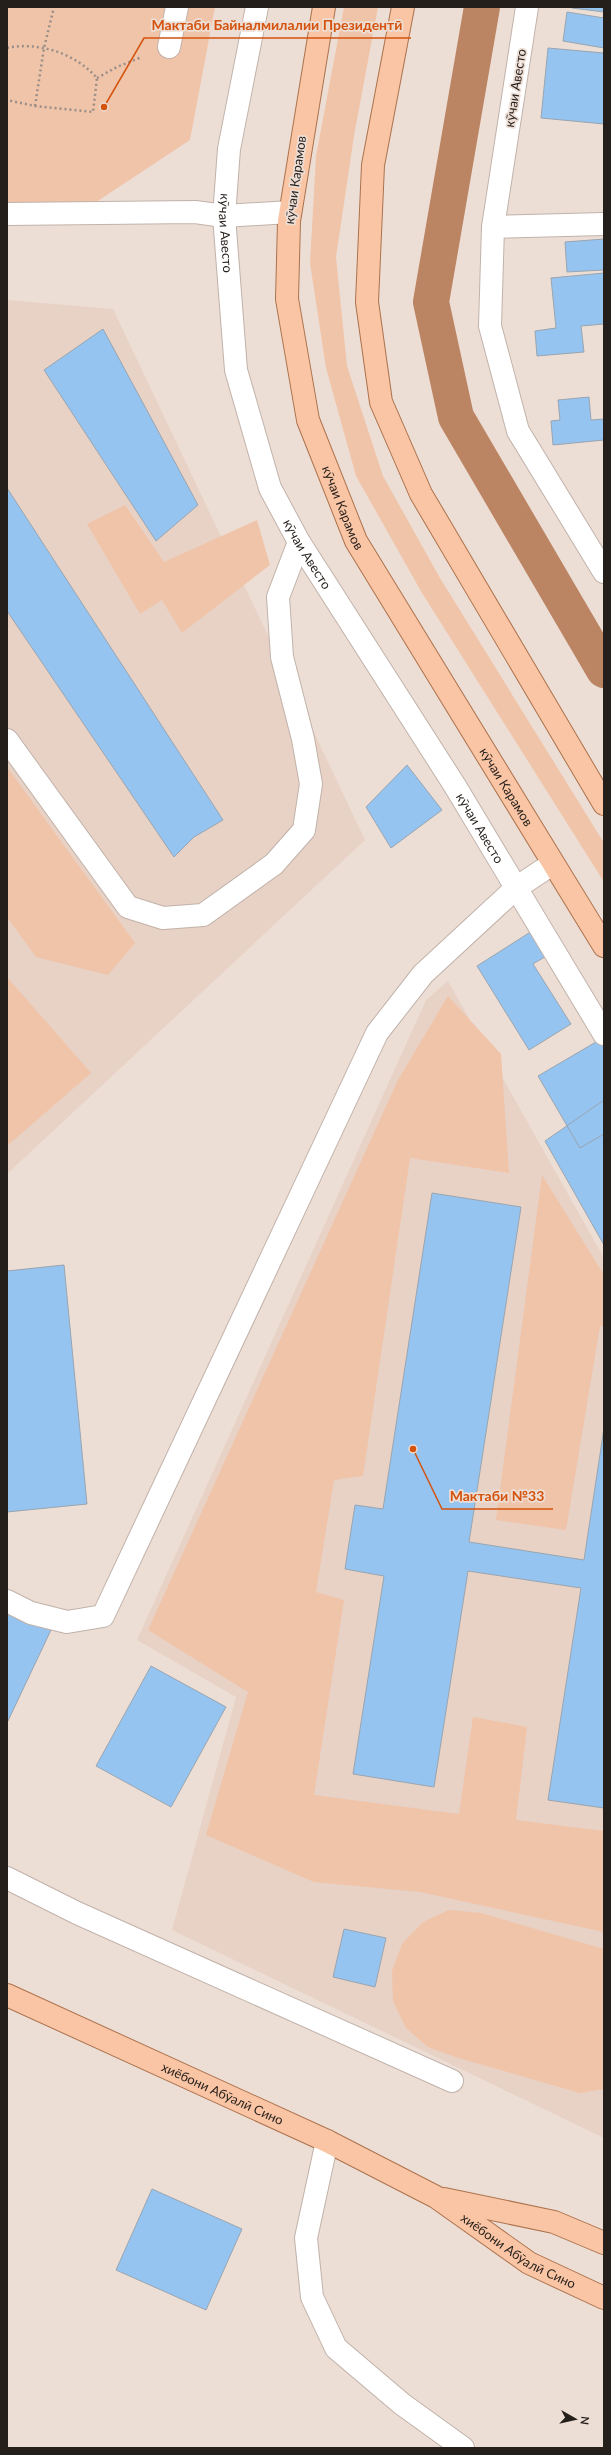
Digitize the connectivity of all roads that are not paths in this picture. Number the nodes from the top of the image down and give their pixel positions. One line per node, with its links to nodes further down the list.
1 (177, 7): 6 (street)
2 (256, 7): 9 (street, кӯчаи Авесто)
3 (324, 7): 7 (main road, кӯчаи Карамов)
4 (403, 7): 15 (main road)
5 (527, 7): 11 (street, кӯчаи Авесто)
6 (169, 47)
7 (290, 212): 9 (street); 16 (main road, кӯчаи Карамов)
8 (7, 214): 9 (street)
9 (224, 216): 12 (street, кӯчаи Авесто)
10 (604, 224): 11 (street)
11 (493, 227): 13 (street, кӯчаи Авесто)
12 (299, 542): 14 (street); 17 (street, кӯчаи Авесто)
13 (604, 572)
14 (7, 740)
15 (604, 804)
16 (552, 864): 17 (street); 18 (main road, кӯчаи Карамов)
17 (516, 888): 19 (street, кӯчаи Авесто); 20 (street)
18 (604, 946)
19 (604, 1034)
20 (7, 1601)
21 (7, 1878): 23 (street)
22 (7, 1995): 24 (main road, хиёбони Абӯалӣ Сино)
23 (452, 2081)
24 (327, 2141): 25 (main road, хиёбони Абӯалӣ Сино); 28 (street)
25 (436, 2197): 26 (main road, хиёбони Абӯалӣ Сино); 27 (main road, хиёбони Абӯалӣ Сино)
26 (604, 2243)
27 (604, 2298)
28 (463, 2448)

